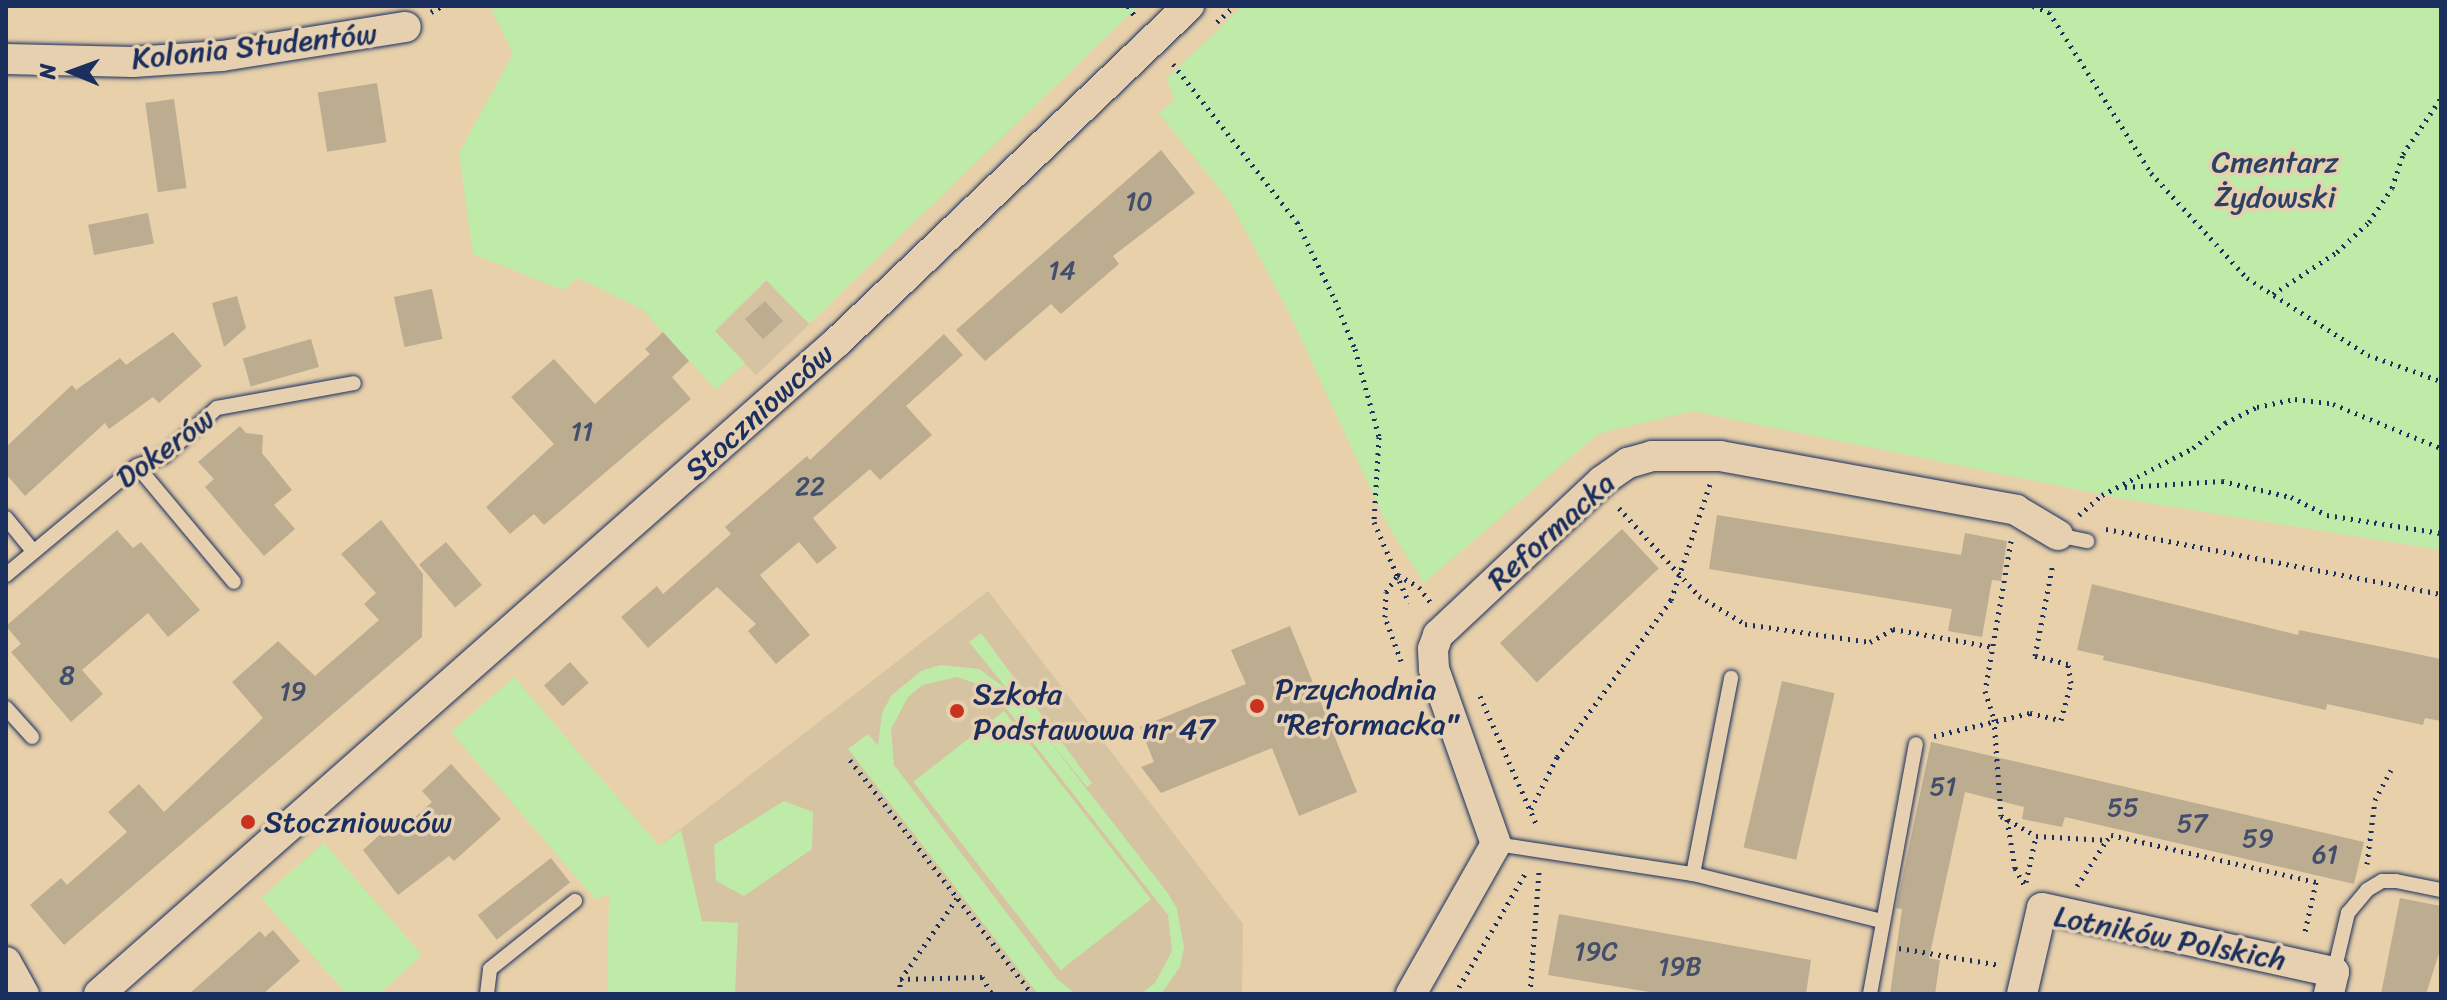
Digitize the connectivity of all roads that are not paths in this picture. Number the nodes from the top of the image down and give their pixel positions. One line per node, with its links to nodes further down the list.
1 (1189, 6): 23 (street, Stoczniowców)
2 (406, 27): 3 (street, Kolonia Studentów)
3 (6, 59)
4 (354, 383): 5 (lane, Dokerów)
5 (137, 466): 8 (lane, Dokerów); 10 (lane)
6 (6, 518): 8 (lane)
7 (2072, 538): 15 (street, Reformacka)
8 (33, 551): 9 (lane, Dokerów)
9 (6, 575)
10 (234, 582)
11 (1731, 678): 16 (lane)
12 (6, 708): 13 (lane)
13 (32, 737)
14 (1916, 744): 19 (lane)
15 (1496, 844): 16 (lane); 25 (street)
16 (1693, 874): 19 (lane)
17 (2441, 890): 21 (lane)
18 (575, 901): 24 (lane)
19 (1882, 921): 26 (lane)
20 (6, 962): 22 (street)
21 (2332, 983): 27 (street, Lotników Polskich)
22 (24, 994)
23 (99, 994)
24 (487, 994)
25 (1411, 994)
26 (1870, 994)
27 (2022, 994)

